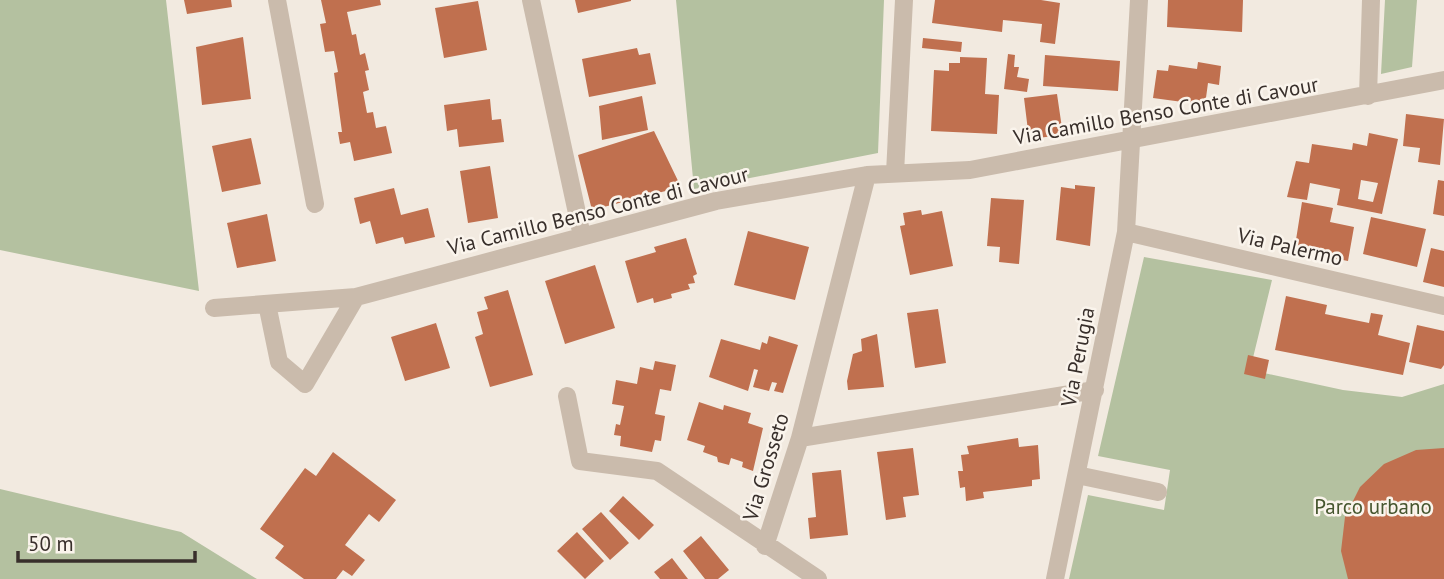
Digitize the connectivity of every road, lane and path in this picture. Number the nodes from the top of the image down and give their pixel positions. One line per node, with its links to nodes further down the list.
1 (277, 0): 11 (street)
2 (531, 0): 13 (street)
3 (904, 0): 9 (street)
4 (1139, 0): 8 (street, Via Perugia)
5 (1371, 0): 7 (street)
6 (1444, 80): 7 (street, Via Camillo Benso Conte di Cavour)
7 (1368, 96): 8 (street, Via Camillo Benso Conte di Cavour)
8 (1129, 142): 9 (street, Via Camillo Benso Conte di Cavour); 12 (street, Via Perugia)
9 (895, 173): 10 (street, Via Camillo Benso Conte di Cavour)
10 (867, 175): 13 (street, Via Camillo Benso Conte di Cavour); 20 (street, Via Grosseto)
11 (315, 204)
12 (1126, 232): 16 (street, Via Palermo); 18 (street, Via Perugia)
13 (582, 236): 14 (street, Via Camillo Benso Conte di Cavour)
14 (356, 297): 15 (street, Via Camillo Benso Conte di Cavour); 15 (street)
15 (267, 304): 17 (street, Via Camillo Benso Conte di Cavour)
16 (1444, 306)
17 (214, 308)
18 (1095, 390): 20 (street); 21 (street, Via Perugia)
19 (567, 396): 23 (street, Via Grosseto)
20 (800, 438): 23 (street, Via Grosseto)
21 (1077, 475): 22 (street); 25 (street, Via Perugia)
22 (1158, 492)
23 (765, 546): 24 (street)
24 (818, 579)
25 (1055, 579)

